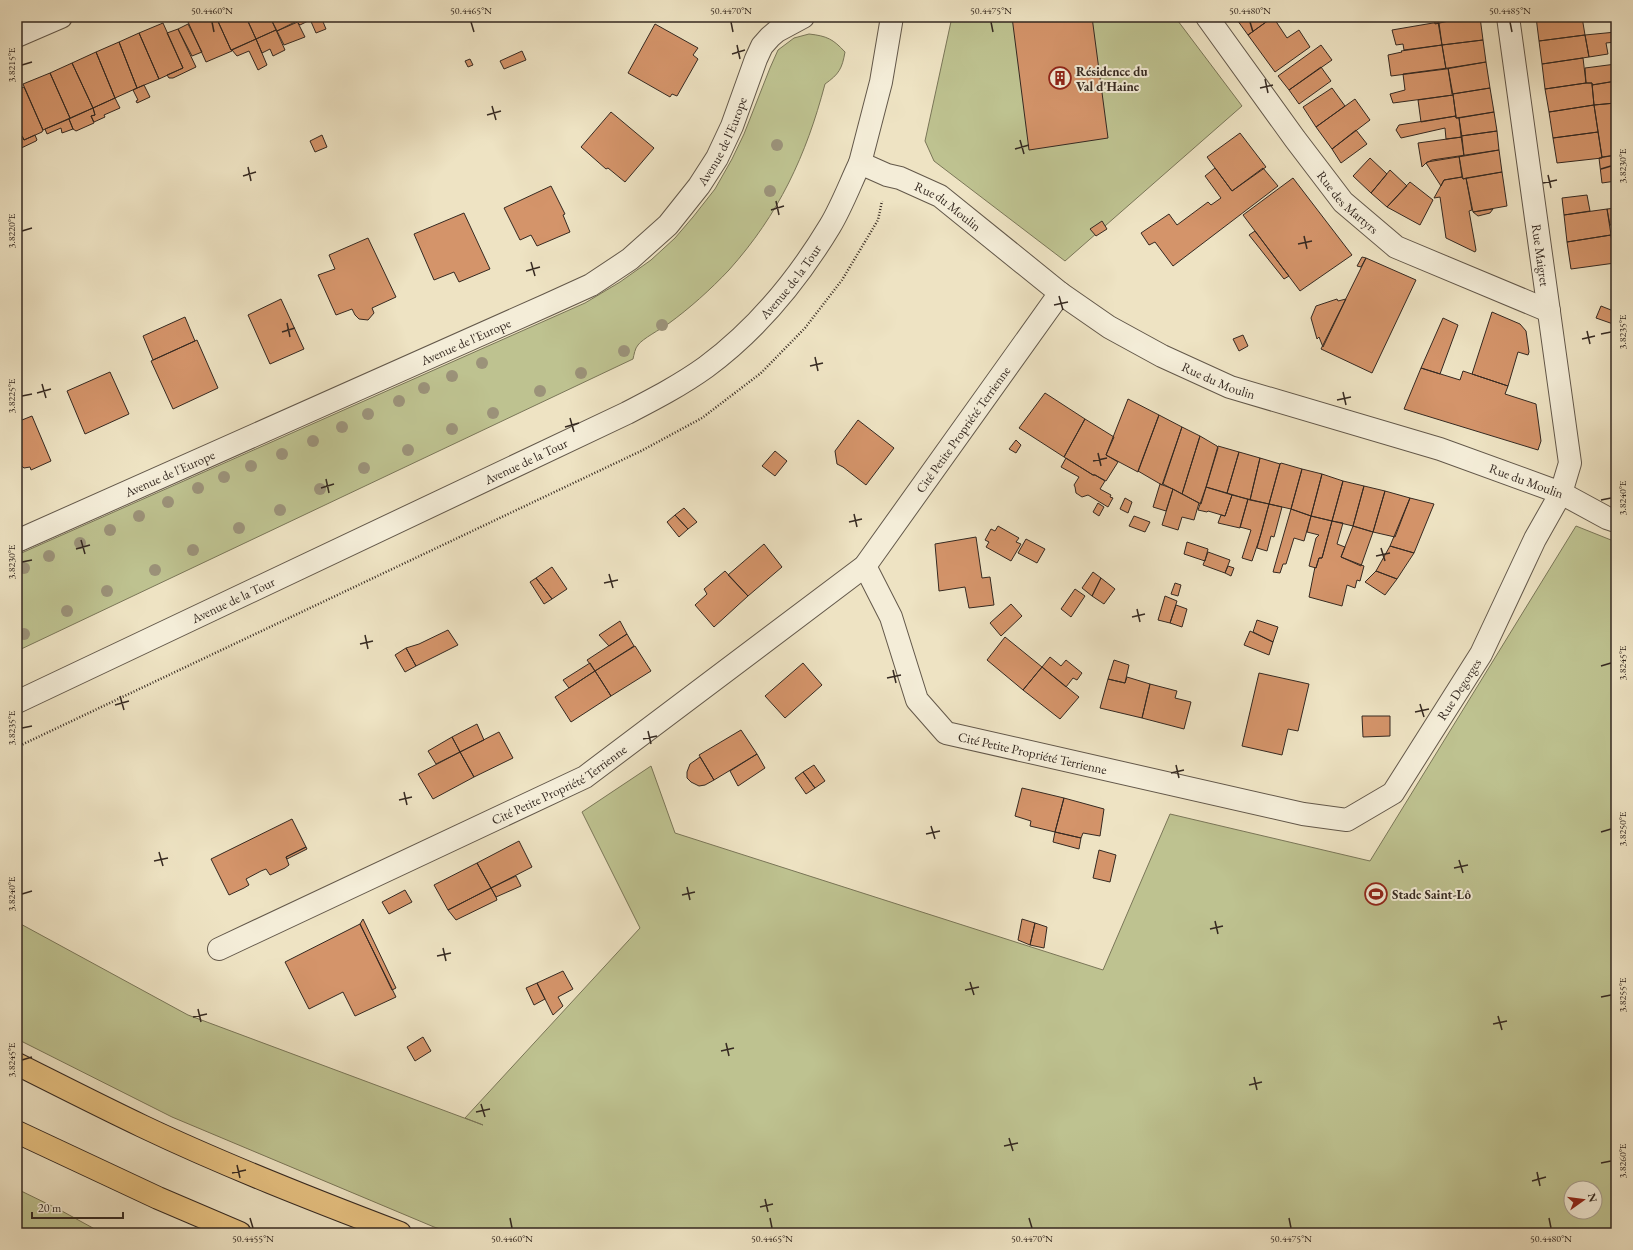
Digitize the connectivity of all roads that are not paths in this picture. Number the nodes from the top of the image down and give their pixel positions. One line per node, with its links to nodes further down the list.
1 (61, 17): 6 (street)
2 (803, 17): 12 (street, Avenue de l'Europe)
3 (892, 17): 7 (street, Avenue de la Tour)
4 (1207, 17): 9 (street, Rue des Martyrs)
5 (1508, 17): 9 (street, Rue Maigret)
6 (17, 36)
7 (860, 163): 8 (street, Rue du Moulin); 14 (street, Avenue de la Tour)
8 (1060, 293): 10 (street, Rue du Moulin); 13 (street, Cité Petite Propriété Terrienne)
9 (1549, 311): 10 (street, Rue Maigret)
10 (1562, 493): 11 (street, Rue du Moulin); 15 (street, Rue Degorges)
11 (1616, 521)
12 (17, 541)
13 (865, 566): 15 (street, Cité Petite Propriété Terrienne); 16 (street, Cité Petite Propriété Terrienne)
14 (17, 702)
15 (1303, 814)
16 (219, 948)
17 (17, 1064): 20 (main road)
18 (17, 1132): 19 (main road)
19 (240, 1233)
20 (400, 1233)

